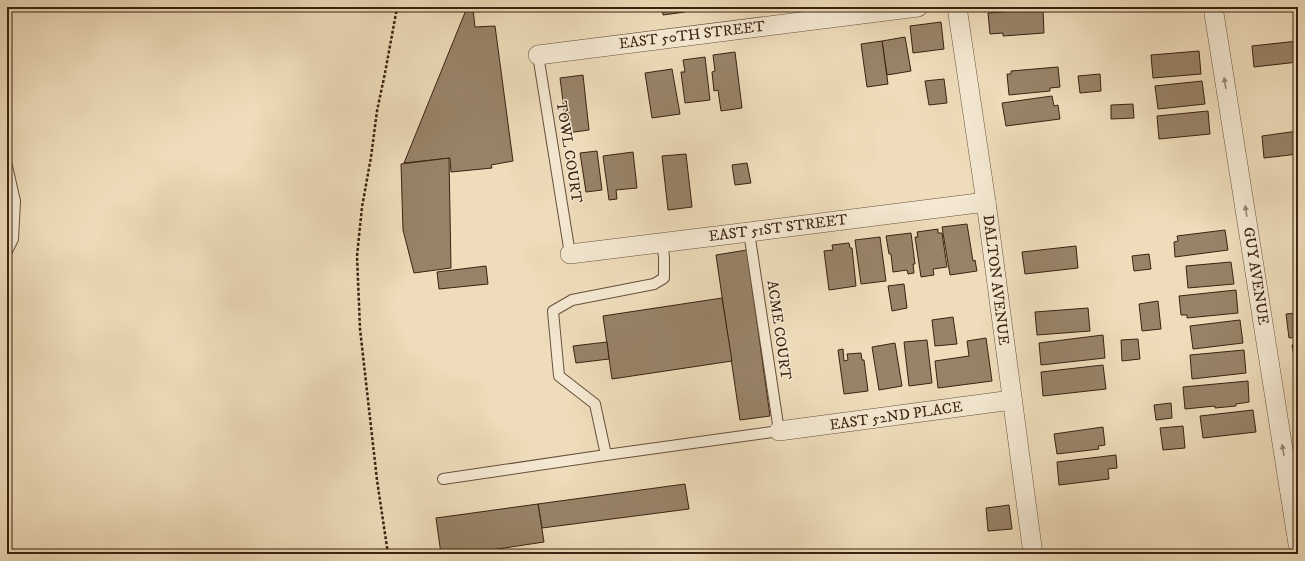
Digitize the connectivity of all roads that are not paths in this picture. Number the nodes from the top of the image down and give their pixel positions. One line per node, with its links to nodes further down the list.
1 (918, 7): 4 (street, EAST 50TH STREET)
2 (957, 7): 6 (street, DALTON AVENUE)
3 (1213, 7): 15 (street, GUY AVENUE, one-way to 3)
4 (538, 55): 10 (lane, TOWL COURT)
5 (7, 166): 9 (lane)
6 (986, 202): 7 (street, EAST 51ST STREET); 11 (street, DALTON AVENUE)
7 (750, 232): 8 (street, EAST 51ST STREET); 12 (lane, ACME COURT)
8 (662, 243): 10 (street, EAST 51ST STREET); 13 (lane)
9 (7, 251)
10 (570, 254)
11 (1012, 400): 12 (street, EAST 52ND PLACE); 16 (street, DALTON AVENUE)
12 (779, 431): 13 (lane)
13 (606, 455): 14 (lane)
14 (443, 479)
15 (1298, 544)
16 (1033, 554)

